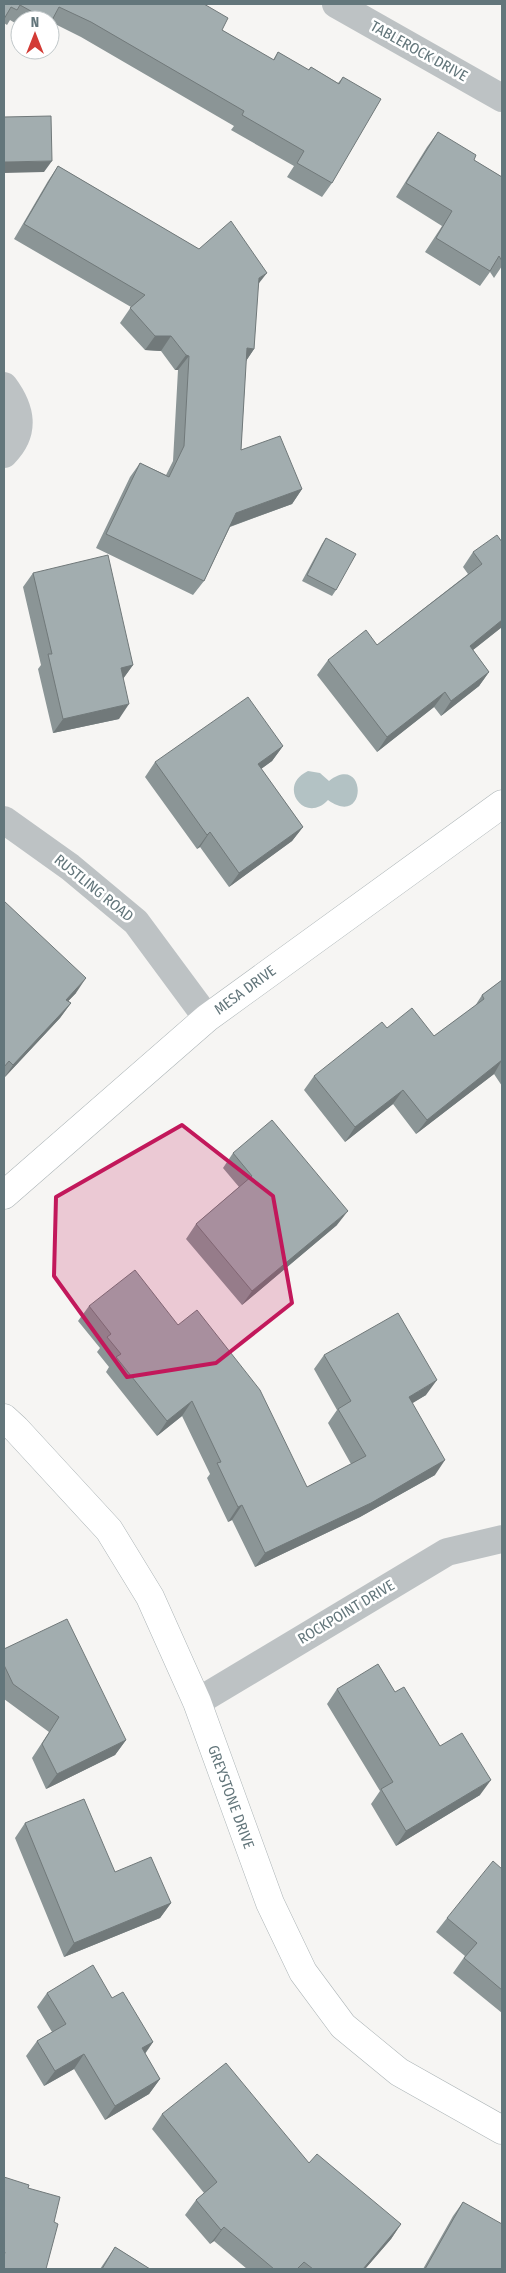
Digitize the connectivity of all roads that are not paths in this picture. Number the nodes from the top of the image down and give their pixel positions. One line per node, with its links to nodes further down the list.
1 (336, 4): 2 (street, TABLEROCK DRIVE)
2 (502, 98)
3 (4, 386): 4 (street)
4 (4, 454)
5 (502, 804): 7 (street, MESA DRIVE)
6 (4, 820): 7 (street, RUSTLING ROAD)
7 (207, 1018): 8 (street, MESA DRIVE)
8 (4, 1195)
9 (4, 1418): 11 (street, GREYSTONE DRIVE)
10 (502, 1540): 11 (street, ROCKPOINT DRIVE)
11 (197, 1702): 12 (street, GREYSTONE DRIVE)
12 (502, 2130)

